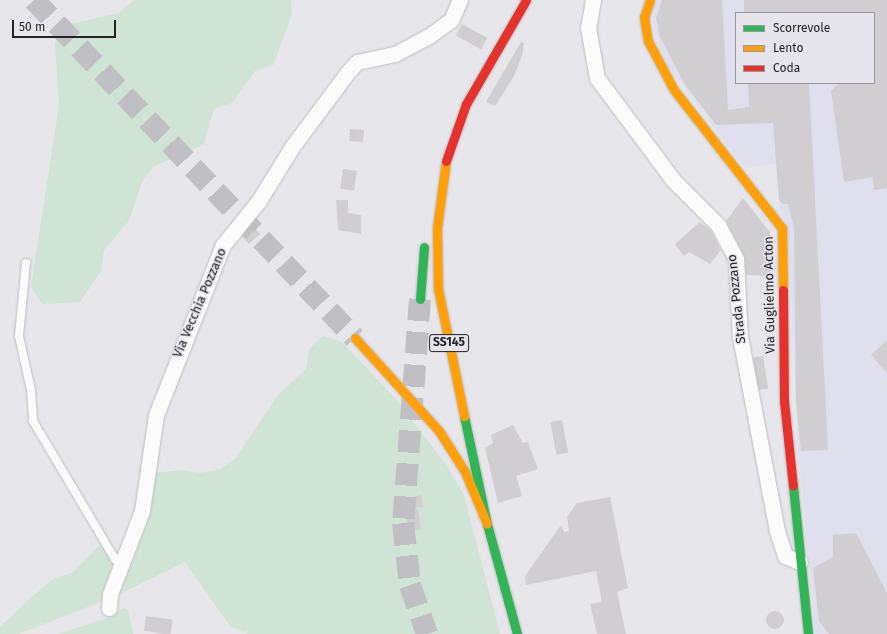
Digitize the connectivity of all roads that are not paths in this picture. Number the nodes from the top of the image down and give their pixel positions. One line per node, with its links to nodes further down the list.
1 (460, 0): 10 (street, Via Vecchia Pozzano)
2 (526, 0): 5 (main road, SS145)
3 (592, 0): 11 (street, Strada Pozzano)
4 (650, 0): 11 (main road, Via Guglielmo Acton)
5 (446, 161): 7 (main road, SS145); 9 (main road, SS145)
6 (26, 263): 10 (lane)
7 (420, 299)
8 (355, 338): 9 (main road)
9 (486, 524): 13 (main road, SS145)
10 (126, 557): 12 (street, Via Vecchia Pozzano)
11 (800, 562): 14 (main road, Via Guglielmo Acton)
12 (109, 608)
13 (517, 634)
14 (808, 634)

